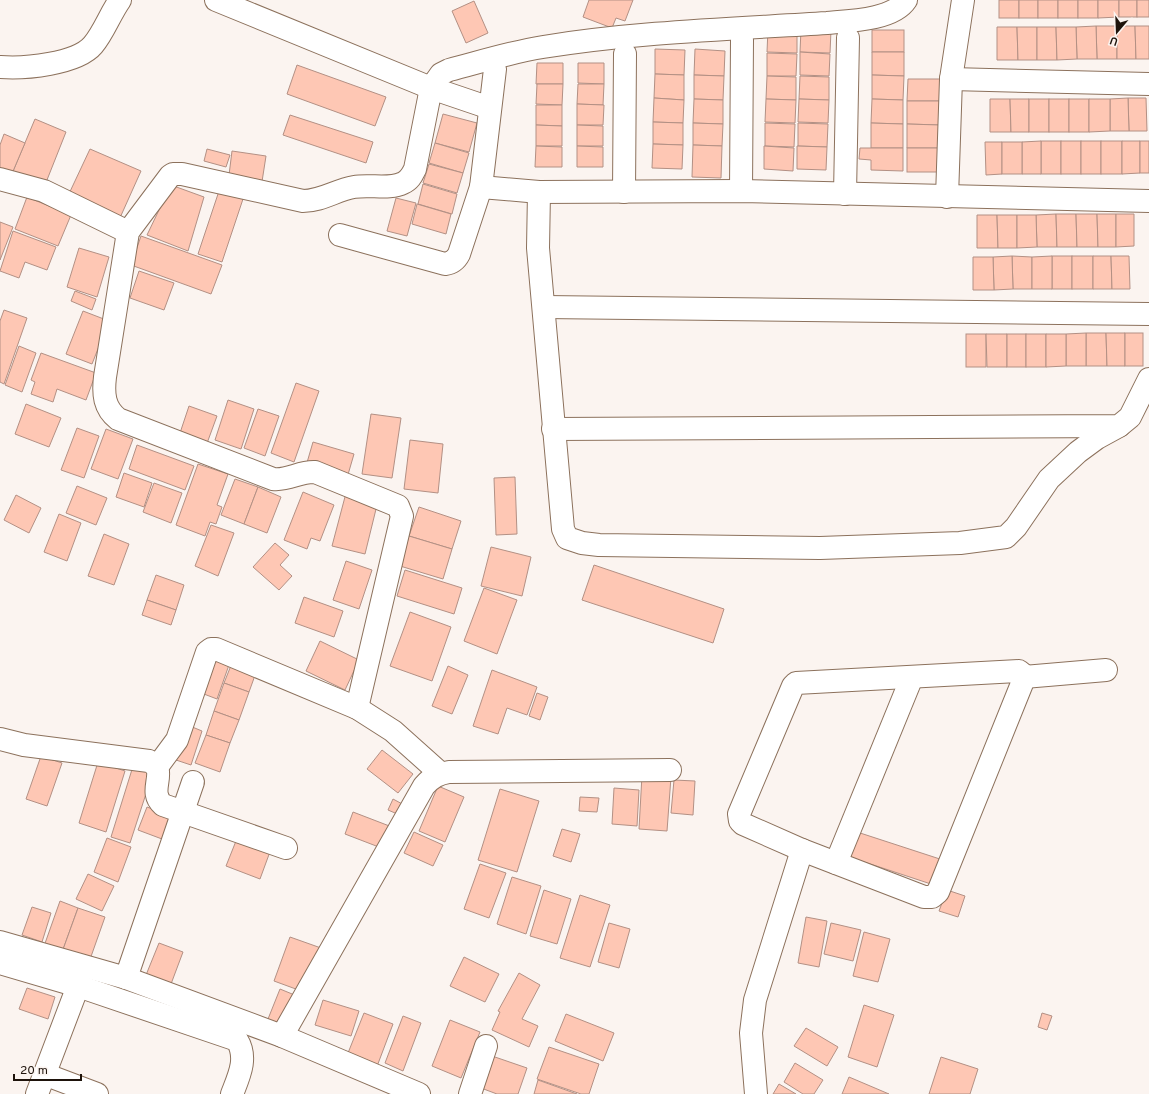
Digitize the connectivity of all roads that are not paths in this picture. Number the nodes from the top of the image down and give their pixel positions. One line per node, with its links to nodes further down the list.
1 (120, 0): 8 (street)
2 (216, 0): 12 (street)
3 (906, 0): 12 (street)
4 (963, 0): 10 (street)
5 (848, 38): 19 (street)
6 (742, 40): 16 (street)
7 (624, 54): 18 (street)
8 (0, 67)
9 (495, 69): 13 (street)
10 (951, 79): 11 (street); 20 (street)
11 (1149, 84)
12 (431, 88): 13 (street); 22 (street)
13 (490, 108): 15 (street)
14 (0, 179): 22 (street)
15 (481, 187): 17 (street); 23 (street)
16 (741, 191): 18 (street); 19 (street)
17 (539, 192): 18 (street); 24 (street)
18 (624, 192)
19 (845, 194): 20 (street)
20 (947, 197): 21 (street)
21 (1149, 201)
22 (128, 232): 32 (street)
23 (340, 235)
24 (544, 307): 25 (street); 28 (street)
25 (1149, 314)
26 (1149, 379): 27 (street)
27 (1119, 426): 28 (street); 28 (street)
28 (553, 429)
29 (1106, 670): 31 (street)
30 (912, 677): 31 (street); 40 (street); 41 (street)
31 (1024, 677): 41 (street)
32 (357, 708): 34 (street); 36 (street)
33 (0, 739): 34 (street)
34 (157, 767): 38 (street)
35 (670, 770): 36 (street)
36 (440, 773): 46 (street)
37 (193, 782): 38 (street)
38 (182, 812): 39 (street); 44 (street)
39 (286, 848)
40 (802, 850): 41 (street); 53 (street)
41 (836, 863)
42 (0, 942): 44 (street)
43 (0, 964): 45 (street)
44 (126, 978): 46 (street)
45 (78, 986): 48 (street); 50 (street)
46 (282, 1036): 51 (street)
47 (486, 1046): 52 (street)
48 (40, 1084): 49 (street)
49 (96, 1094)
50 (232, 1094)
51 (419, 1094)
52 (470, 1094)
53 (756, 1094)

